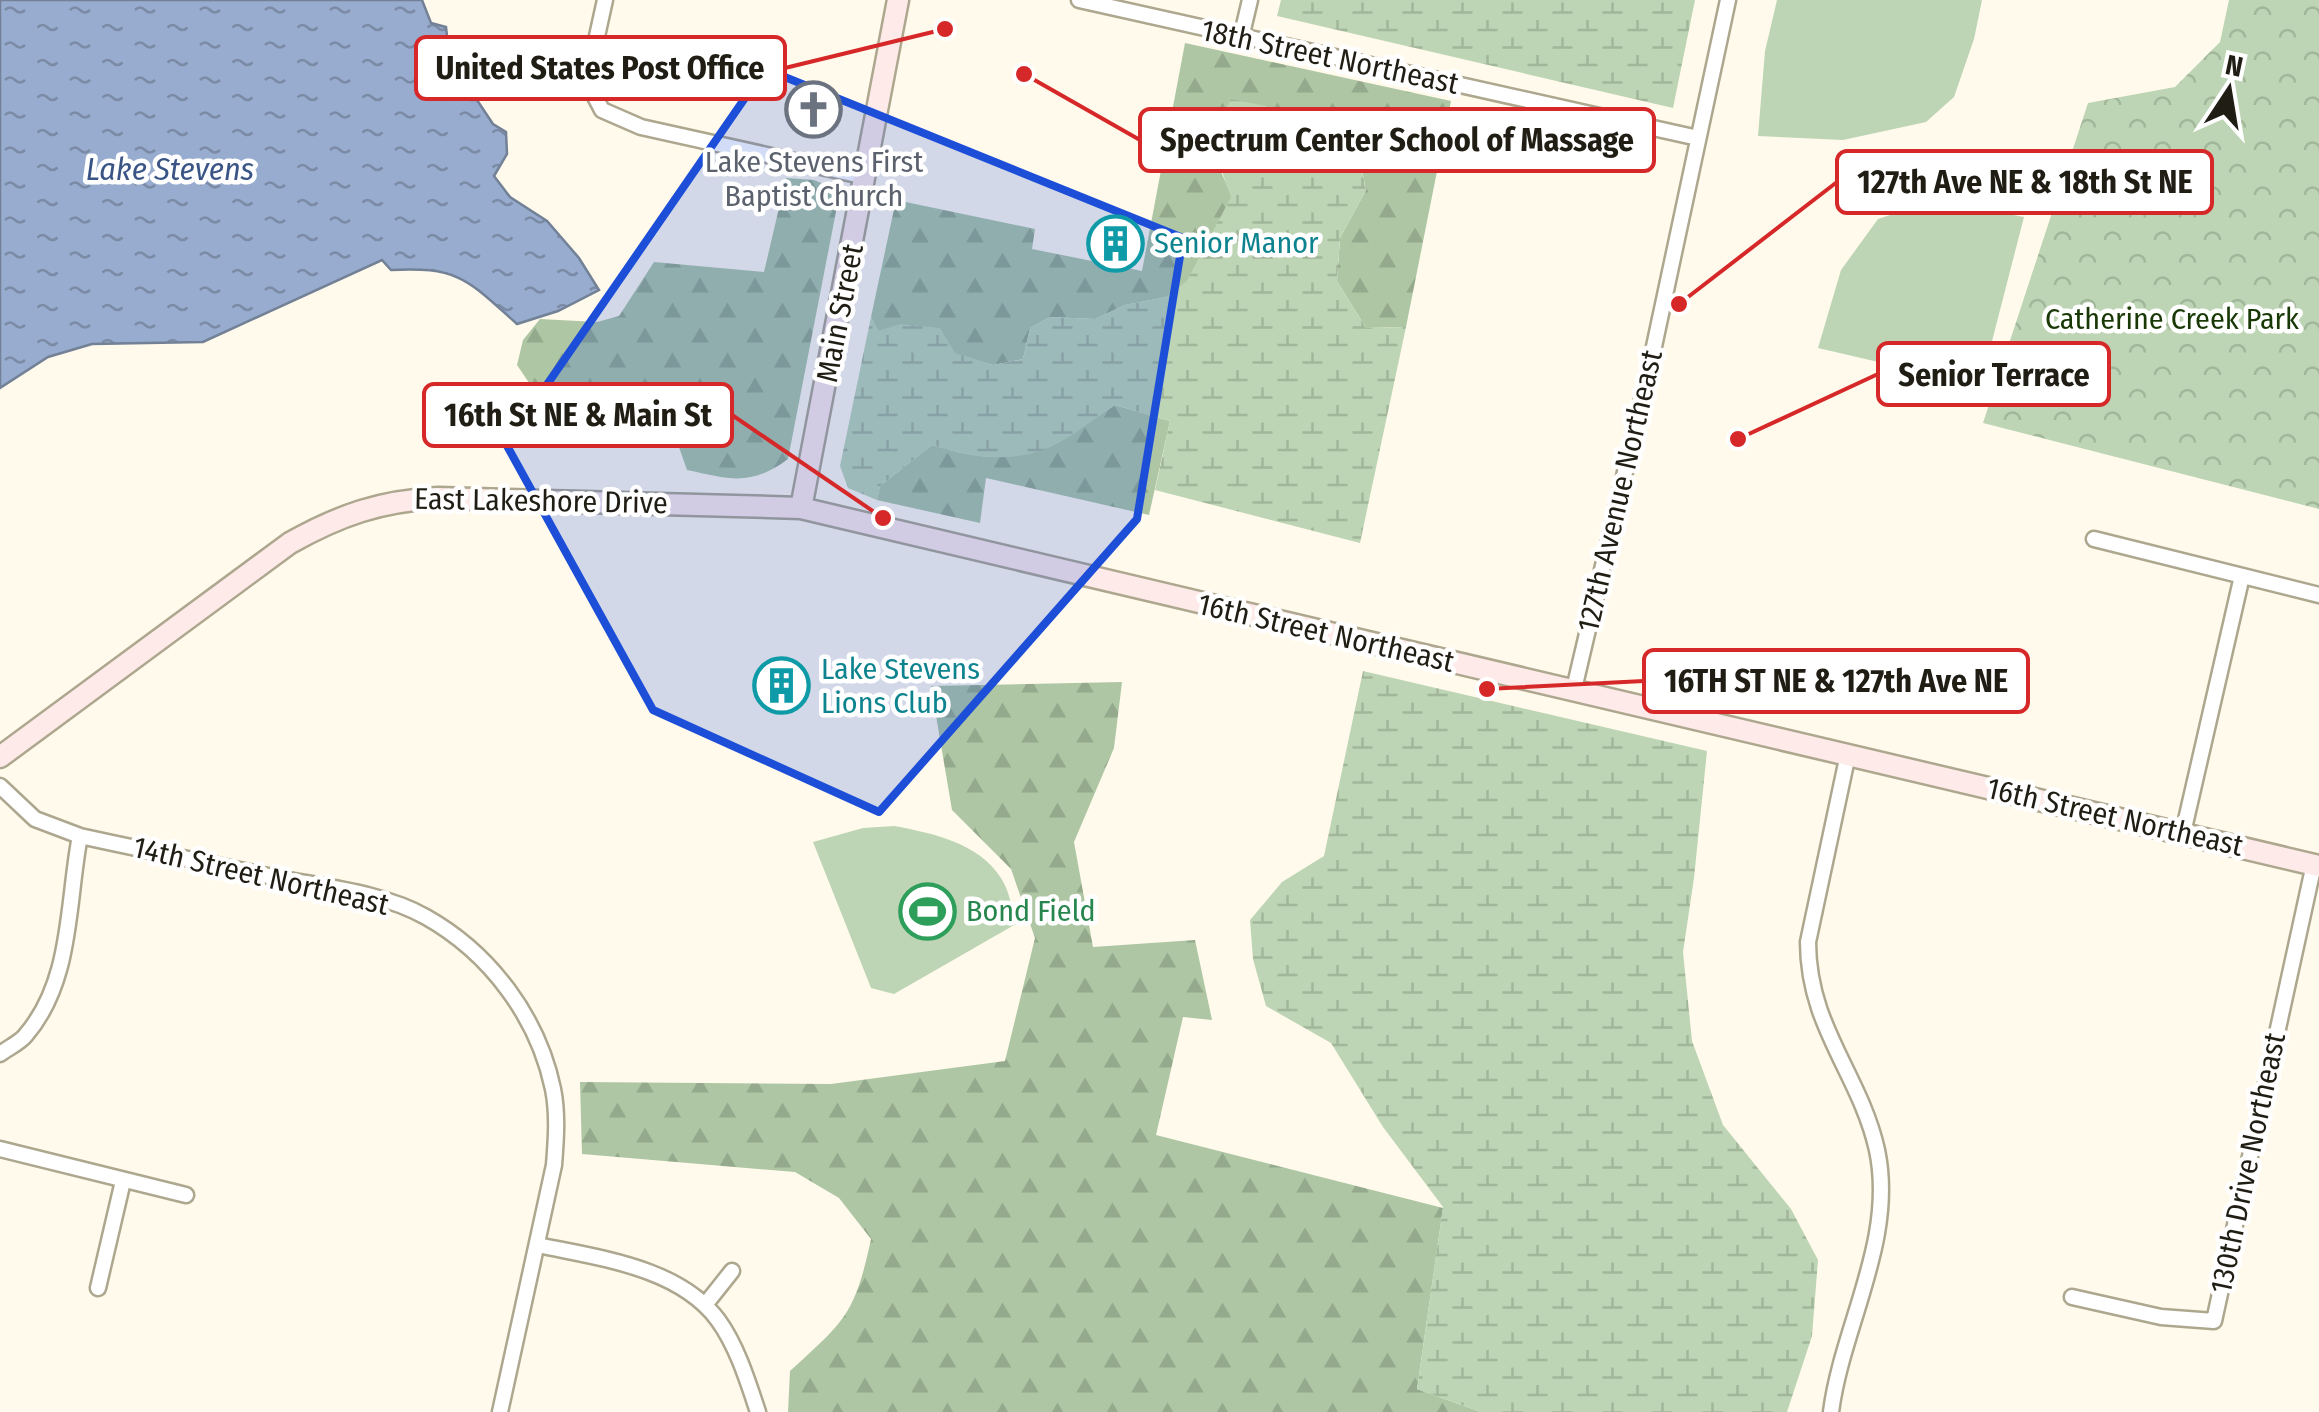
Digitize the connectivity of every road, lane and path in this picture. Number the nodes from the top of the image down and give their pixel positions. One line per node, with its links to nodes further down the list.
1 (605, 0): 8 (street)
2 (898, 0): 8 (street, Main Street)
3 (1078, 0): 6 (street, 18th Street Northeast)
4 (1250, 0): 6 (street)
5 (1728, 0): 7 (street, 127th Avenue Northeast)
6 (1242, 38): 7 (street, 18th Street Northeast)
7 (1698, 138): 13 (street, 127th Avenue Northeast)
8 (866, 177): 9 (street, Main Street)
9 (802, 508): 13 (street, 16th Street Northeast); 15 (street, East Lakeshore Drive)
10 (2094, 539): 11 (street)
11 (2242, 576): 12 (street); 17 (street)
12 (2319, 595)
13 (1574, 689): 14 (street, 16th Street Northeast)
14 (1848, 754): 17 (street, 16th Street Northeast); 31 (street)
15 (0, 757)
16 (0, 786): 18 (street, 14th Street Northeast)
17 (2183, 833): 19 (street, 16th Street Northeast)
18 (80, 836): 20 (street); 24 (street, 14th Street Northeast)
19 (2316, 865): 27 (street, 130th Drive Northeast)
20 (0, 1054)
21 (0, 1149): 22 (street)
22 (122, 1180): 23 (street); 26 (street)
23 (186, 1195)
24 (538, 1245): 28 (street); 29 (street, 14th Street Northeast)
25 (732, 1271): 28 (street)
26 (98, 1288)
27 (2072, 1296)
28 (705, 1305): 30 (street)
29 (500, 1412)
30 (758, 1412)
31 (1831, 1412)

